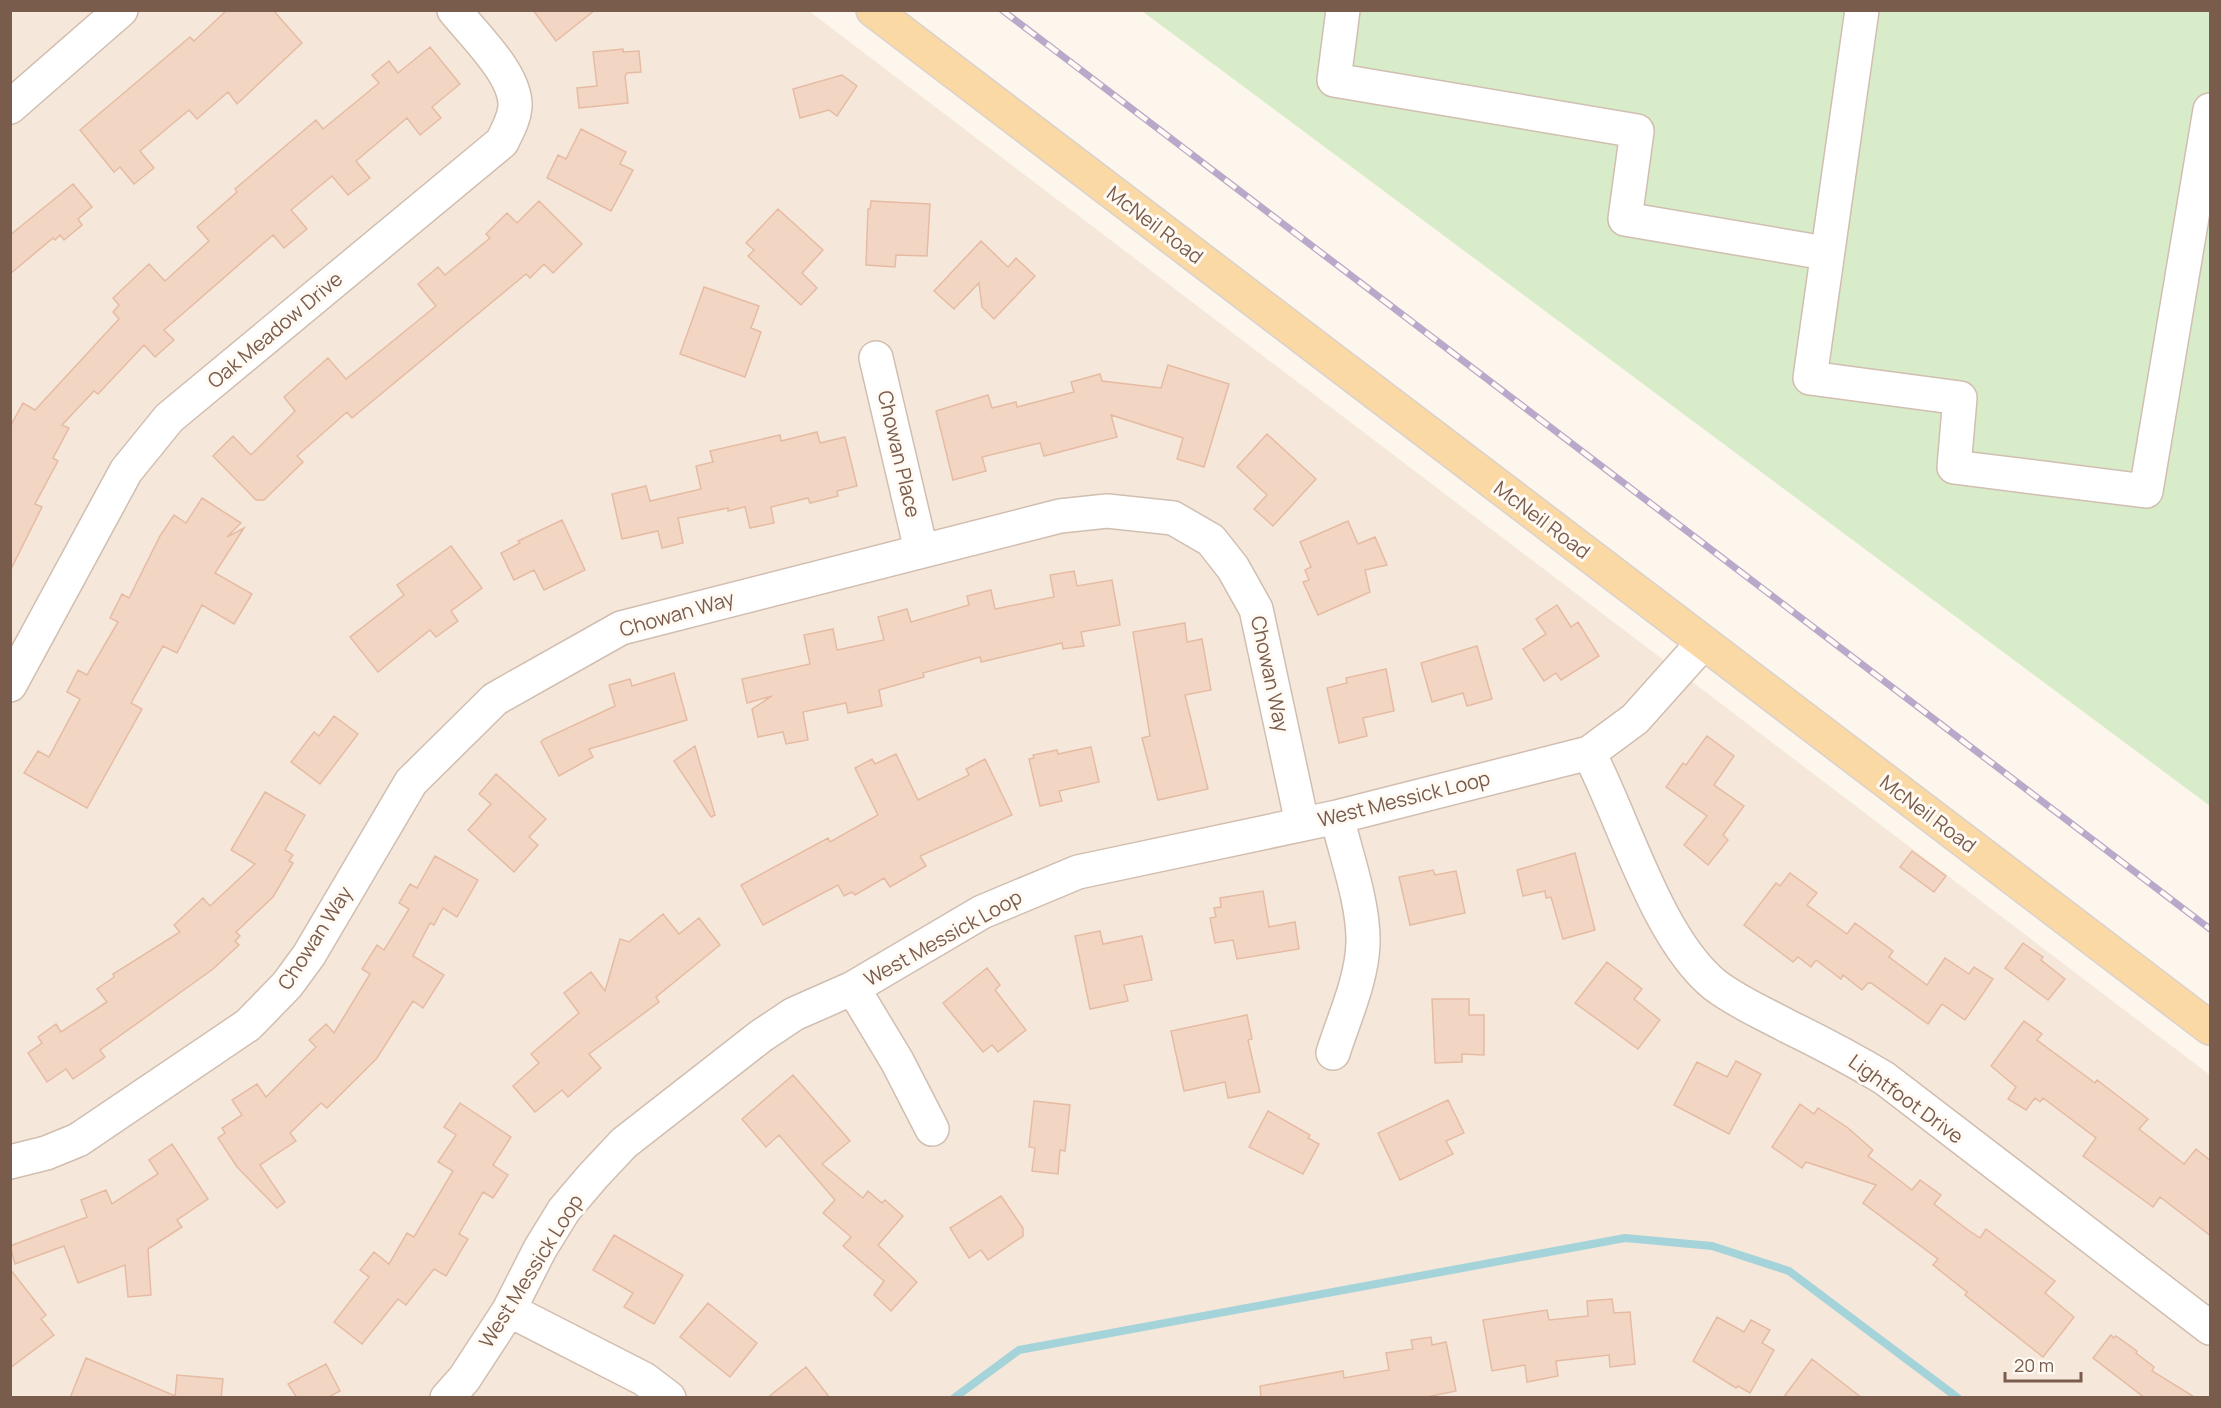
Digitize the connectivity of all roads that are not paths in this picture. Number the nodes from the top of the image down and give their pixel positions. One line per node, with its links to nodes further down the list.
1 (122, 10): 6 (street)
2 (454, 10): 12 (street, Oak Meadow Drive)
3 (873, 10): 11 (main road, McNeil Road)
4 (1343, 10): 8 (street)
5 (1862, 10): 8 (street)
6 (10, 106)
7 (2211, 110): 8 (street)
8 (1826, 253)
9 (876, 358): 10 (street, Chowan Place)
10 (921, 550): 15 (street, Chowan Way); 20 (street, Chowan Way)
11 (1703, 643): 13 (street, West Messick Loop); 17 (main road, McNeil Road)
12 (10, 685)
13 (1589, 753): 14 (street, West Messick Loop); 22 (street, Lightfoot Drive)
14 (1337, 817): 15 (street, West Messick Loop); 18 (street)
15 (1302, 823): 16 (street, West Messick Loop)
16 (853, 988): 19 (street); 21 (street, West Messick Loop)
17 (2211, 1028)
18 (1333, 1053)
19 (932, 1129)
20 (10, 1162)
21 (509, 1310): 23 (street, West Messick Loop); 24 (street)
22 (2211, 1328)
23 (447, 1398)
24 (669, 1398)

